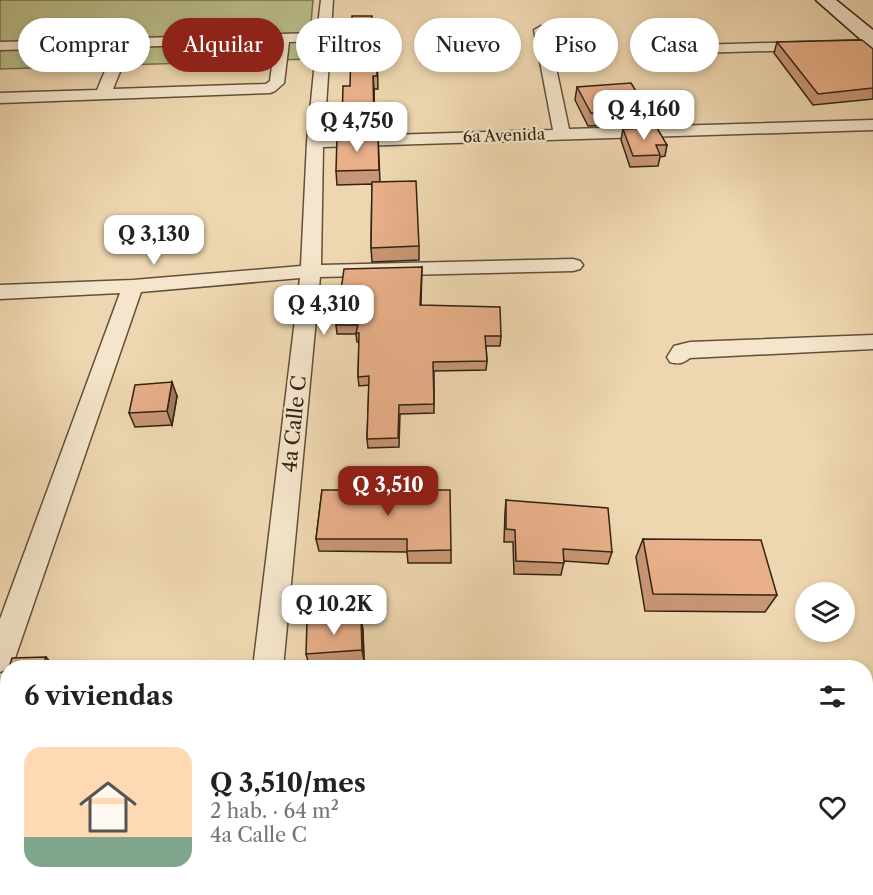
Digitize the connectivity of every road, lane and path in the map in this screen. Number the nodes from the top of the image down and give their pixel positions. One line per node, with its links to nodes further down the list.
1 (327, 0): 3 (street, 4a Calle C)
2 (825, 0): 4 (main road)
3 (326, 18)
4 (873, 42): 7 (street)
5 (0, 46): 6 (street)
6 (18, 46)
7 (719, 48)
8 (112, 72): 12 (street)
9 (277, 72): 12 (street)
10 (322, 72): 16 (street, 4a Calle C)
11 (550, 72): 15 (street)
12 (103, 94): 13 (street)
13 (0, 98)
14 (873, 125): 15 (street, 6a Avenida)
15 (562, 133): 16 (street, 6a Avenida)
16 (315, 142): 18 (street, 4a Calle C)
17 (573, 266): 18 (street)
18 (311, 272): 19 (street); 24 (street, 4a Calle C)
19 (133, 286): 20 (street); 23 (street)
20 (0, 292)
21 (873, 342): 22 (street)
22 (678, 357)
23 (0, 658)
24 (269, 660)

